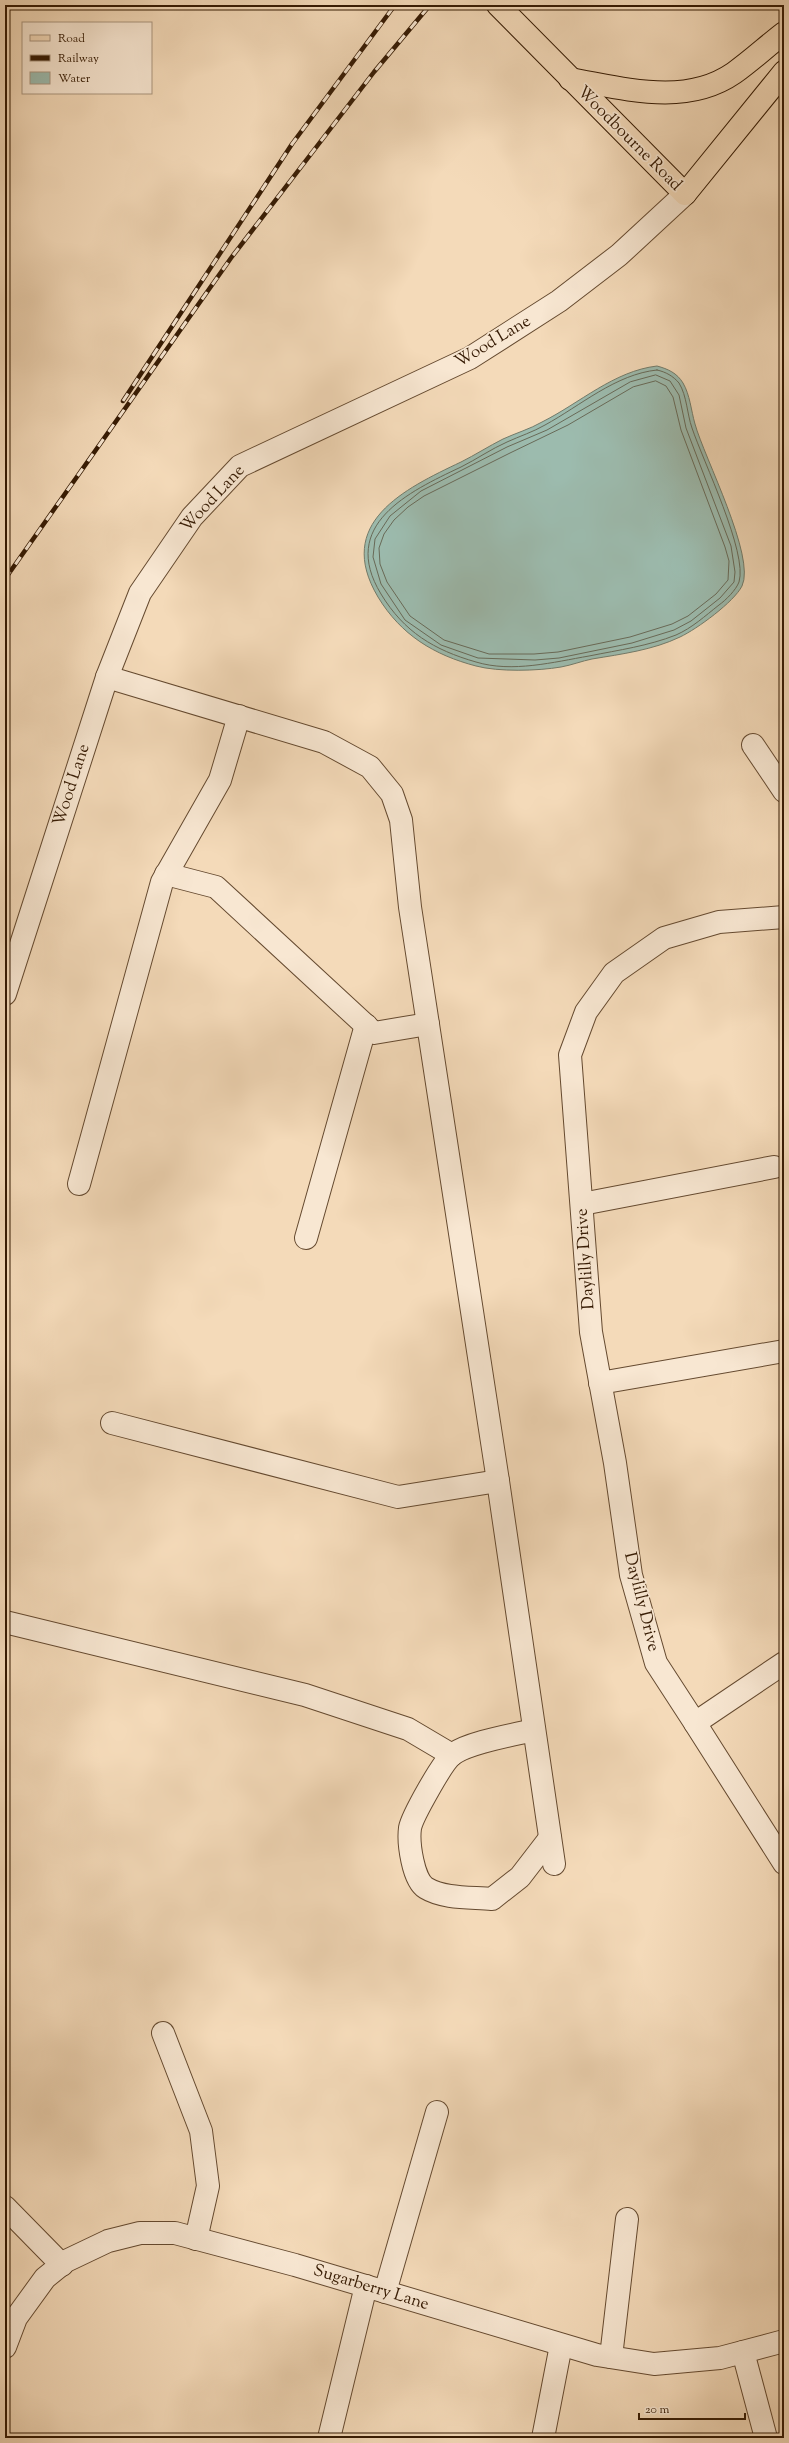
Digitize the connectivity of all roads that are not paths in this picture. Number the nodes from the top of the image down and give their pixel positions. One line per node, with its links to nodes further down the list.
1 (498, 5): 4 (main road, Woodbourne Road)
2 (784, 33): 4 (main road)
3 (784, 72): 5 (main road, Woodbourne Road)
4 (570, 79): 5 (main road, Woodbourne Road)
5 (685, 194): 6 (street, Wood Lane)
6 (106, 677): 7 (street); 12 (street, Wood Lane)
7 (239, 716): 10 (street); 13 (street)
8 (753, 745): 9 (street)
9 (784, 791)
10 (166, 874): 14 (street); 16 (street)
11 (784, 917): 17 (street, Daylilly Drive)
12 (5, 994)
13 (428, 1024): 14 (street); 22 (street)
14 (366, 1025): 18 (street)
15 (774, 1167): 17 (street)
16 (79, 1184)
17 (582, 1204): 20 (street, Daylilly Drive)
18 (306, 1238)
19 (784, 1351): 20 (street)
20 (600, 1383): 25 (street, Daylilly Drive)
21 (112, 1423): 22 (street)
22 (498, 1481): 26 (street)
23 (5, 1622): 27 (street)
24 (784, 1663): 25 (street)
25 (695, 1723): 29 (street, Daylilly Drive)
26 (534, 1730): 27 (street); 28 (street)
27 (452, 1755): 28 (street)
28 (550, 1838): 30 (street)
29 (784, 1863)
30 (554, 1864)
31 (163, 2033): 35 (street)
32 (437, 2112): 37 (street)
33 (5, 2206): 36 (street)
34 (627, 2219): 42 (street)
35 (196, 2239): 36 (street, Sugarberry Lane); 37 (street, Sugarberry Lane)
36 (62, 2265): 40 (street, Sugarberry Lane)
37 (375, 2289): 39 (street, Sugarberry Lane); 43 (street)
38 (784, 2341): 41 (street, Sugarberry Lane)
39 (561, 2344): 42 (street, Sugarberry Lane); 44 (street)
40 (5, 2347)
41 (743, 2352): 42 (street, Sugarberry Lane); 45 (street)
42 (611, 2357)
43 (329, 2438)
44 (543, 2438)
45 (766, 2438)

